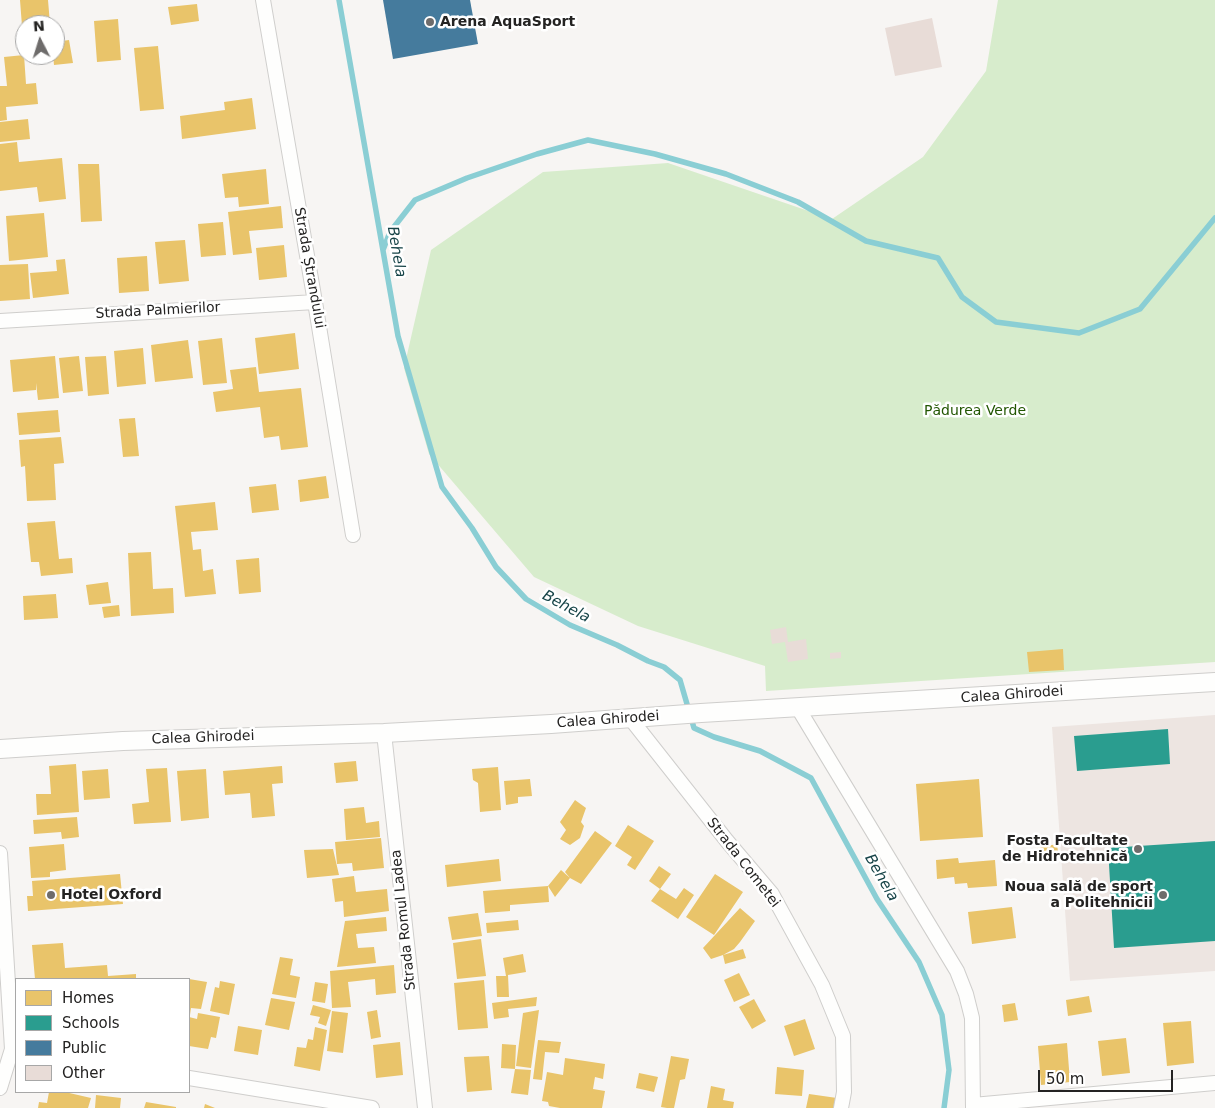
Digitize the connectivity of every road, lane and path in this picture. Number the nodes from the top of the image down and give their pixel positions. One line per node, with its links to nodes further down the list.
1 (263, 0): 2 (street, Strada Ștrandului)
2 (315, 302): 3 (street, Strada Palmierilor); 4 (street, Strada Ștrandului)
3 (0, 321)
4 (354, 535)
5 (1215, 682): 6 (street, Calea Ghirodei)
6 (798, 708): 7 (street, Calea Ghirodei); 15 (street)
7 (630, 718): 8 (street, Calea Ghirodei); 18 (street, Strada Cometei)
8 (384, 733): 9 (street, Calea Ghirodei); 17 (street, Strada Romul Ladea)
9 (0, 749)
10 (0, 854): 11 (street)
11 (9, 1048): 14 (street)
12 (190, 1078): 16 (street)
13 (1215, 1083): 15 (street)
14 (0, 1088)
15 (973, 1107)
16 (372, 1108)
17 (425, 1108)
18 (842, 1108)

